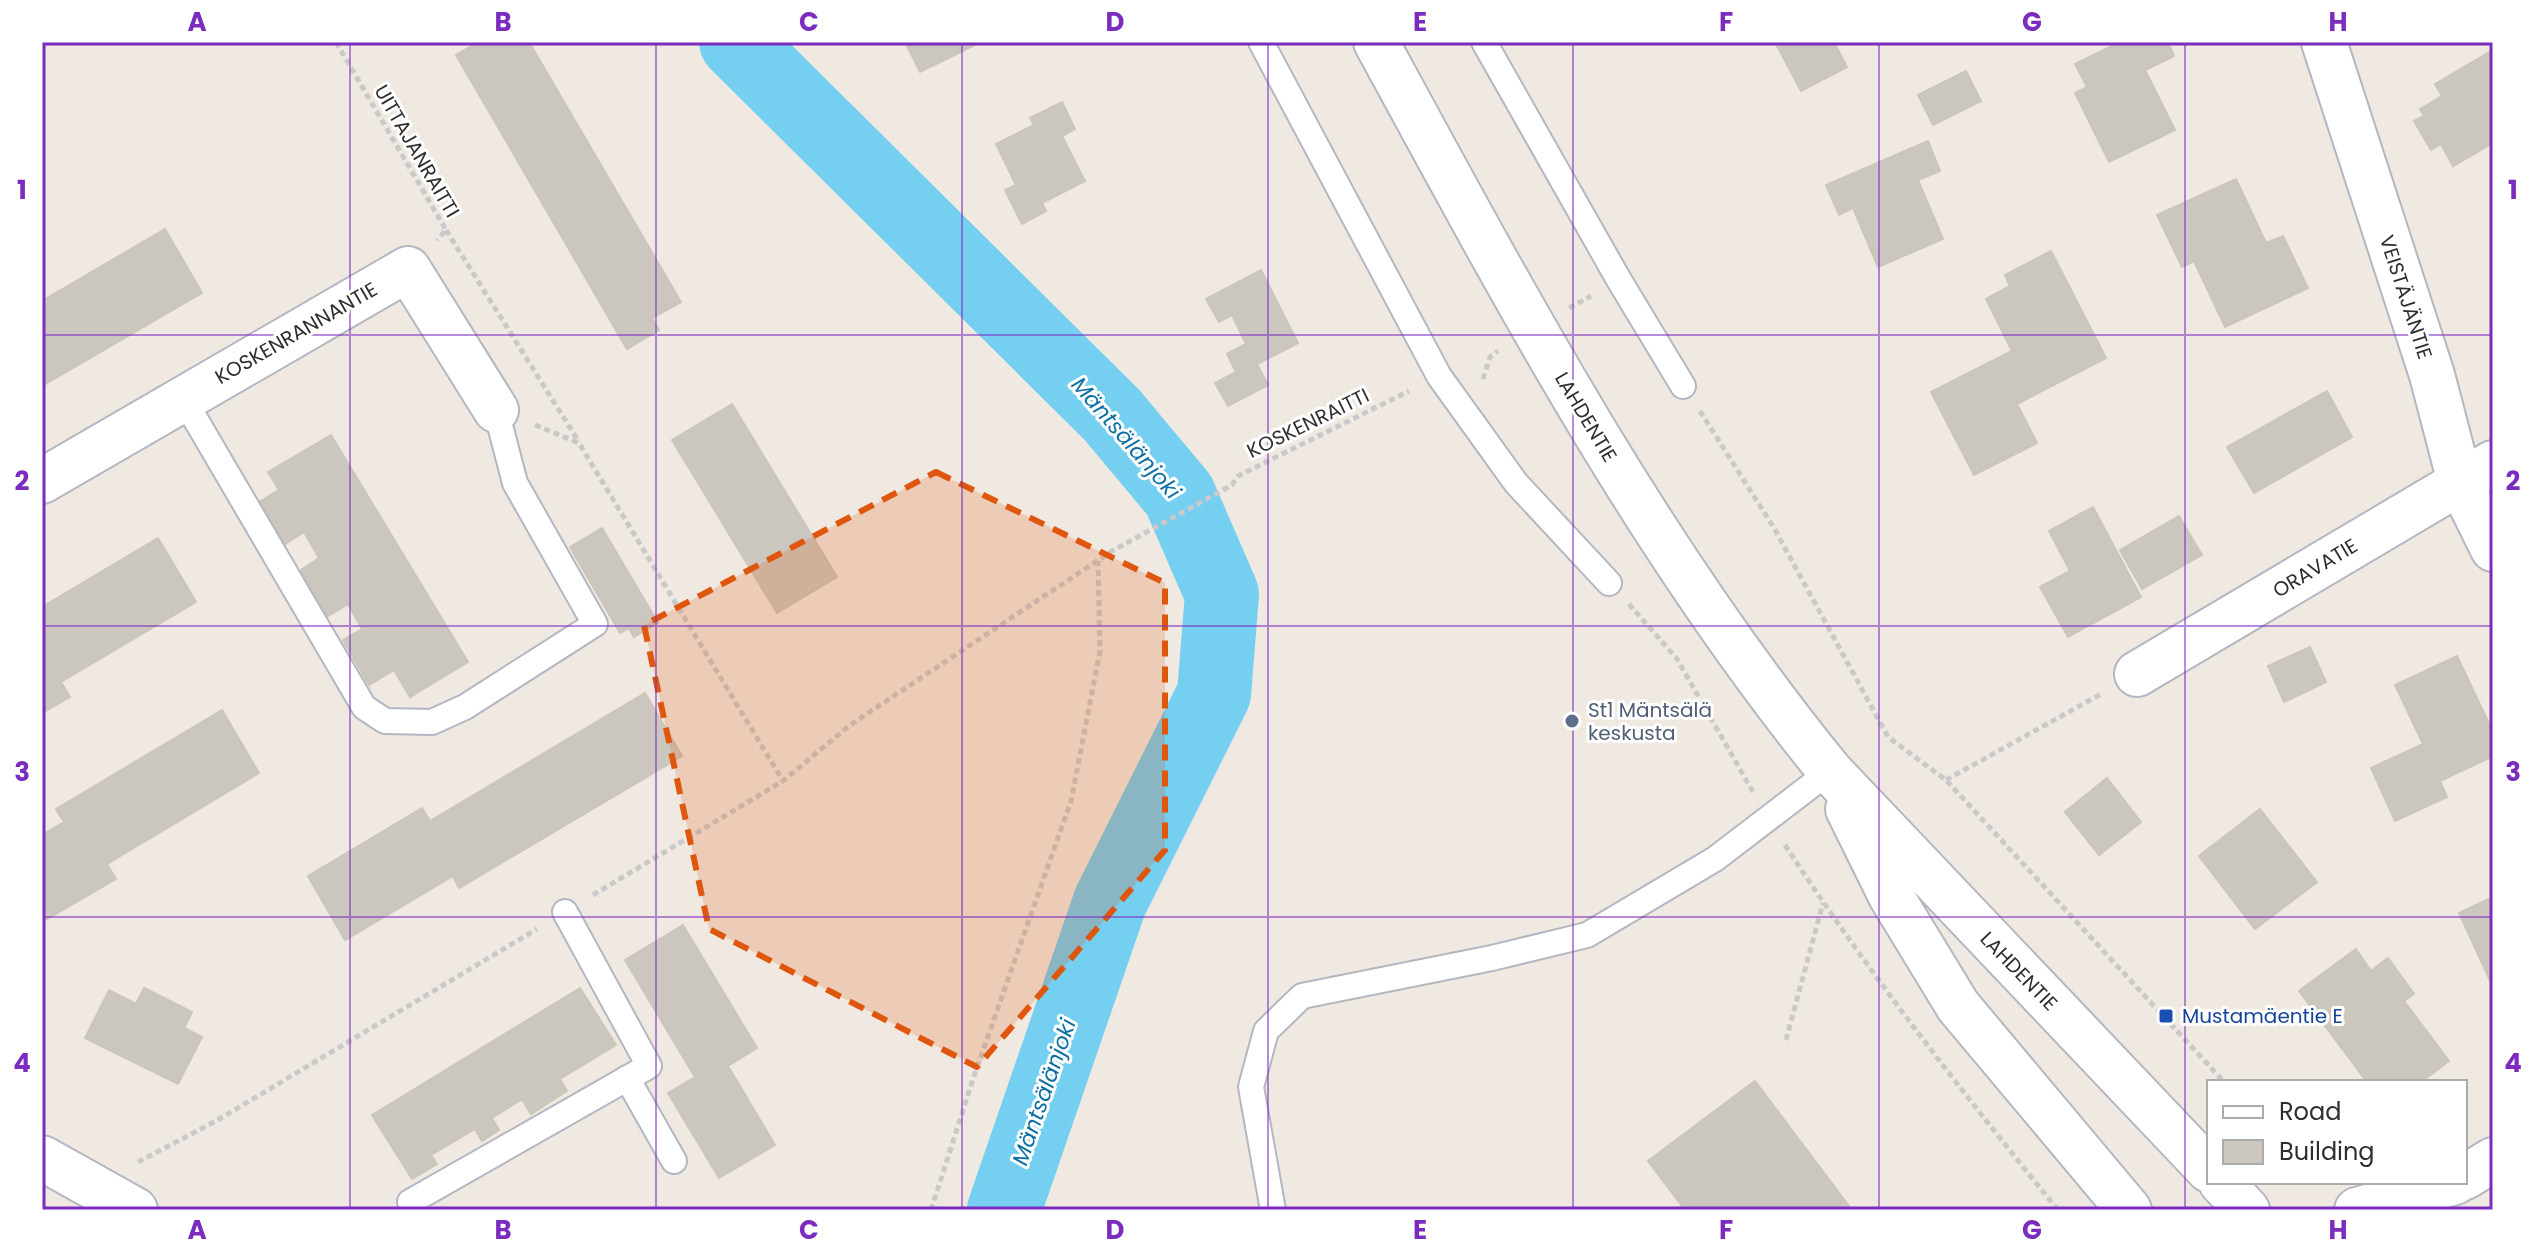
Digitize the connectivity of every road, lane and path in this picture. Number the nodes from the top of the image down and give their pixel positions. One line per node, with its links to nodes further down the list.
1 (336, 42): 6 (path, UITTAJANRAITTI)
2 (1261, 42): 8 (lane)
3 (1376, 42): 20 (main road, LAHDENTIE)
4 (1484, 42): 9 (lane)
5 (2324, 42): 13 (main road, VEISTÄJÄNTIE)
6 (446, 230): 7 (path, UITTAJANRAITTI); 12 (path)
7 (408, 269): 10 (main road, KOSKENRANNANTIE); 11 (main road)
8 (1439, 376): 16 (path, KOSKENRAITTI); 18 (lane)
9 (1683, 386): 21 (path)
10 (183, 398): 11 (lane); 14 (main road, KOSKENRANNANTIE)
11 (496, 410): 12 (path)
12 (579, 443): 22 (path)
13 (2476, 472): 15 (main road, VEISTÄJÄNTIE); 19 (main road, ORAVATIE)
14 (42, 481)
15 (2493, 549)
16 (1112, 551)
17 (1098, 560): 39 (path)
18 (1609, 583): 23 (path)
19 (2137, 674): 21 (path)
20 (1830, 771): 23 (lane); 32 (main road, LAHDENTIE); 42 (main road, LAHDENTIE)
21 (1946, 780): 28 (path)
22 (783, 781)
23 (1769, 819): 24 (path); 40 (lane)
24 (1823, 902): 26 (path); 41 (path)
25 (565, 912): 27 (lane)
26 (1786, 1040)
27 (627, 1078): 31 (lane); 37 (lane)
28 (2222, 1080)
29 (42, 1158): 38 (main road)
30 (2493, 1160): 33 (main road)
31 (674, 1161)
32 (2207, 1168)
33 (2467, 1176)
34 (2223, 1184): 43 (main road)
35 (2448, 1184): 44 (main road)
36 (2453, 1184): 45 (main road)
37 (410, 1202)
38 (135, 1210)
39 (931, 1210)
40 (1273, 1210)
41 (2058, 1210)
42 (2129, 1210)
43 (2247, 1210)
44 (2357, 1210)
45 (2430, 1210)

